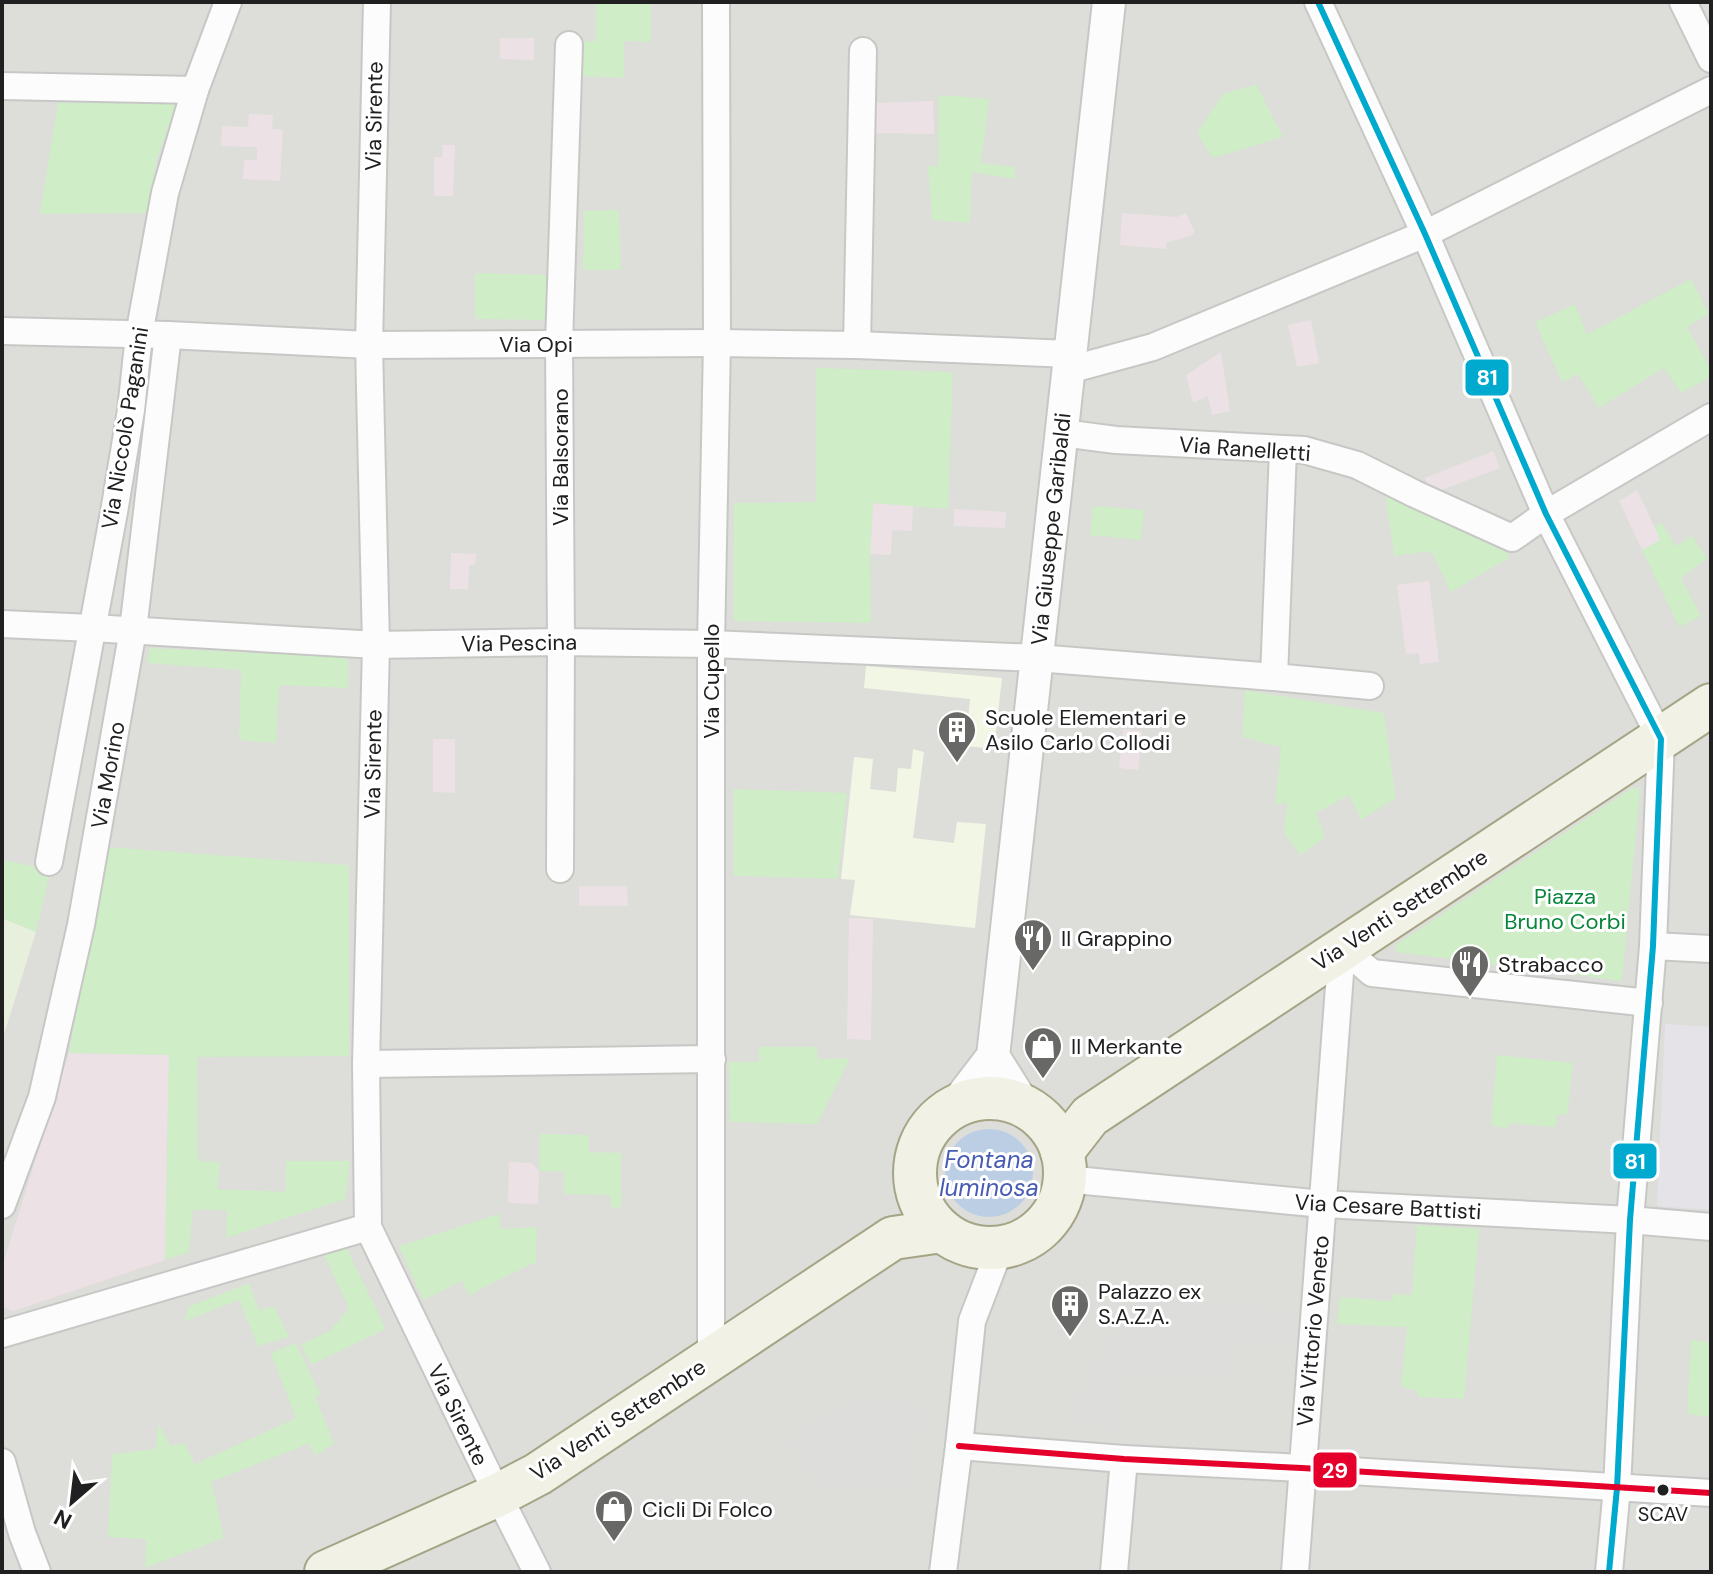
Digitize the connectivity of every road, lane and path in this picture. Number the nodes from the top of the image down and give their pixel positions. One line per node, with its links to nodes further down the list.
1 (228, 2): 11 (street, Via Niccolò Paganini)
2 (377, 2): 19 (street, Via Sirente)
3 (716, 2): 17 (street, Via Cupello)
4 (1109, 2): 21 (street, Via Giuseppe Garibaldi)
5 (1318, 2): 13 (street)
6 (1683, 2): 9 (street)
7 (569, 45): 18 (street, Via Balsorano)
8 (863, 51): 20 (street)
9 (1711, 59)
10 (2, 86): 11 (street)
11 (195, 90): 15 (street, Via Niccolò Paganini)
12 (1711, 90): 13 (street, Via Opi)
13 (1425, 234): 21 (street, Via Opi); 25 (street)
14 (2, 331): 15 (street, Via Opi)
15 (139, 335): 16 (street, Via Opi); 27 (street, Via Niccolò Paganini)
16 (168, 335): 19 (street, Via Opi); 28 (street, Via Morino)
17 (717, 343): 18 (street, Via Opi); 20 (street, Via Opi); 30 (street, Via Cupello)
18 (559, 344): 19 (street, Via Opi); 29 (street, Via Balsorano)
19 (369, 345): 31 (street, Via Sirente)
20 (857, 345): 21 (street, Via Opi)
21 (1070, 362): 23 (street, Via Giuseppe Garibaldi)
22 (1711, 417): 25 (street)
23 (1062, 433): 24 (street, Via Ranelletti); 32 (street, Via Giuseppe Garibaldi)
24 (1283, 450): 25 (street, Via Ranelletti); 33 (street)
25 (1546, 514): 36 (street)
26 (2, 624): 27 (street, Via Pescina)
27 (92, 628): 28 (street, Via Pescina); 37 (street, Via Niccolò Paganini)
28 (133, 630): 31 (street, Via Pescina); 50 (street, Via Morino)
29 (561, 642): 30 (street, Via Pescina); 31 (street, Via Pescina); 38 (street, Via Balsorano)
30 (711, 644): 32 (street, Via Pescina); 44 (street, Via Cupello)
31 (376, 645): 45 (street, Via Sirente)
32 (1037, 658): 33 (street, Via Pescina); 43 (street, Via Giuseppe Garibaldi)
33 (1274, 677): 34 (street, Via Pescina)
34 (1370, 686)
35 (1711, 705): 36 (main road, Via Venti Settembre)
36 (1661, 739): 39 (street); 40 (main road, Via Venti Settembre)
37 (49, 862)
38 (560, 869)
39 (1653, 946): 41 (street); 42 (street)
40 (1342, 947): 42 (street); 47 (main road, Via Venti Settembre); 49 (street, Via Vittorio Veneto)
41 (1711, 949)
42 (1649, 1003): 51 (street)
43 (993, 1056): 46 (street); 47 (street)
44 (712, 1059): 45 (street); 58 (street, Via Cupello)
45 (366, 1064): 52 (street, Via Sirente)
46 (954, 1107): 47 (main road); 48 (main road)
47 (1049, 1140): 49 (street, Via Cesare Battisti); 56 (main road)
48 (916, 1190): 54 (main road); 55 (main road)
49 (1323, 1204): 51 (street, Via Cesare Battisti); 62 (street, Via Vittorio Veneto)
50 (2, 1205)
51 (1630, 1220): 53 (street, Via Cesare Battisti); 63 (street)
52 (368, 1227): 57 (street); 65 (street, Via Sirente)
53 (1711, 1227)
54 (942, 1231): 55 (main road, Via Venti Settembre); 56 (main road)
55 (893, 1238): 58 (main road, Via Venti Settembre)
56 (1000, 1248): 59 (street)
57 (2, 1334)
58 (711, 1359): 65 (main road, Via Venti Settembre)
59 (959, 1446): 60 (street); 69 (street)
60 (1124, 1459): 62 (street); 70 (street)
61 (2, 1462): 66 (street)
62 (1302, 1468): 63 (street); 71 (street, Via Vittorio Veneto)
63 (1617, 1488): 64 (street); 72 (street)
64 (1711, 1493)
65 (498, 1495): 67 (main road, Via Venti Settembre); 68 (street, Via Sirente)
66 (37, 1572)
67 (326, 1572)
68 (537, 1572)
69 (943, 1572)
70 (1114, 1572)
71 (1295, 1572)
72 (1609, 1572)

